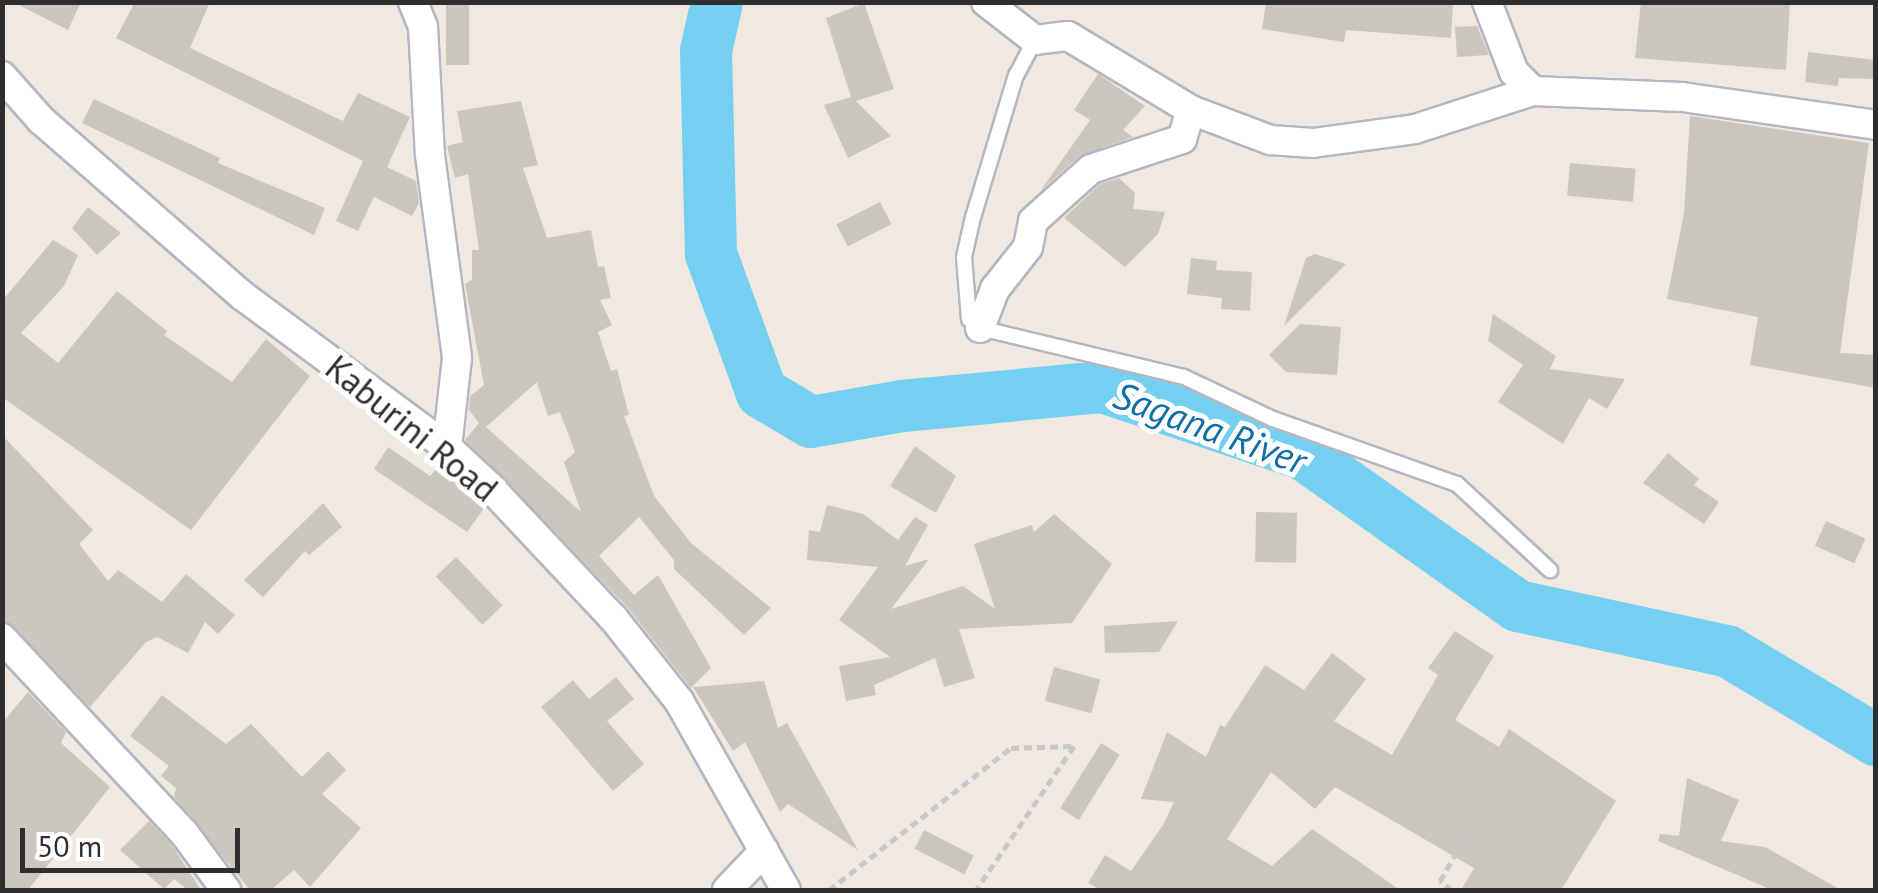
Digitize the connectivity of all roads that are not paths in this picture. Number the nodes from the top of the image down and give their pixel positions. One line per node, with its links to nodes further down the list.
1 (413, 2): 10 (street)
2 (986, 2): 4 (street)
3 (1488, 2): 6 (street)
4 (1035, 40): 7 (street); 9 (lane)
5 (2, 76): 10 (street, Kaburini Road)
6 (1533, 91): 7 (street); 8 (street)
7 (1191, 110): 9 (street)
8 (1876, 125)
9 (980, 328): 11 (lane)
10 (447, 447): 13 (street, Kaburini Road)
11 (1550, 570)
12 (2, 638): 14 (street)
13 (764, 851): 15 (street); 16 (street, Kaburini Road)
14 (226, 890)
15 (727, 890)
16 (786, 890)

